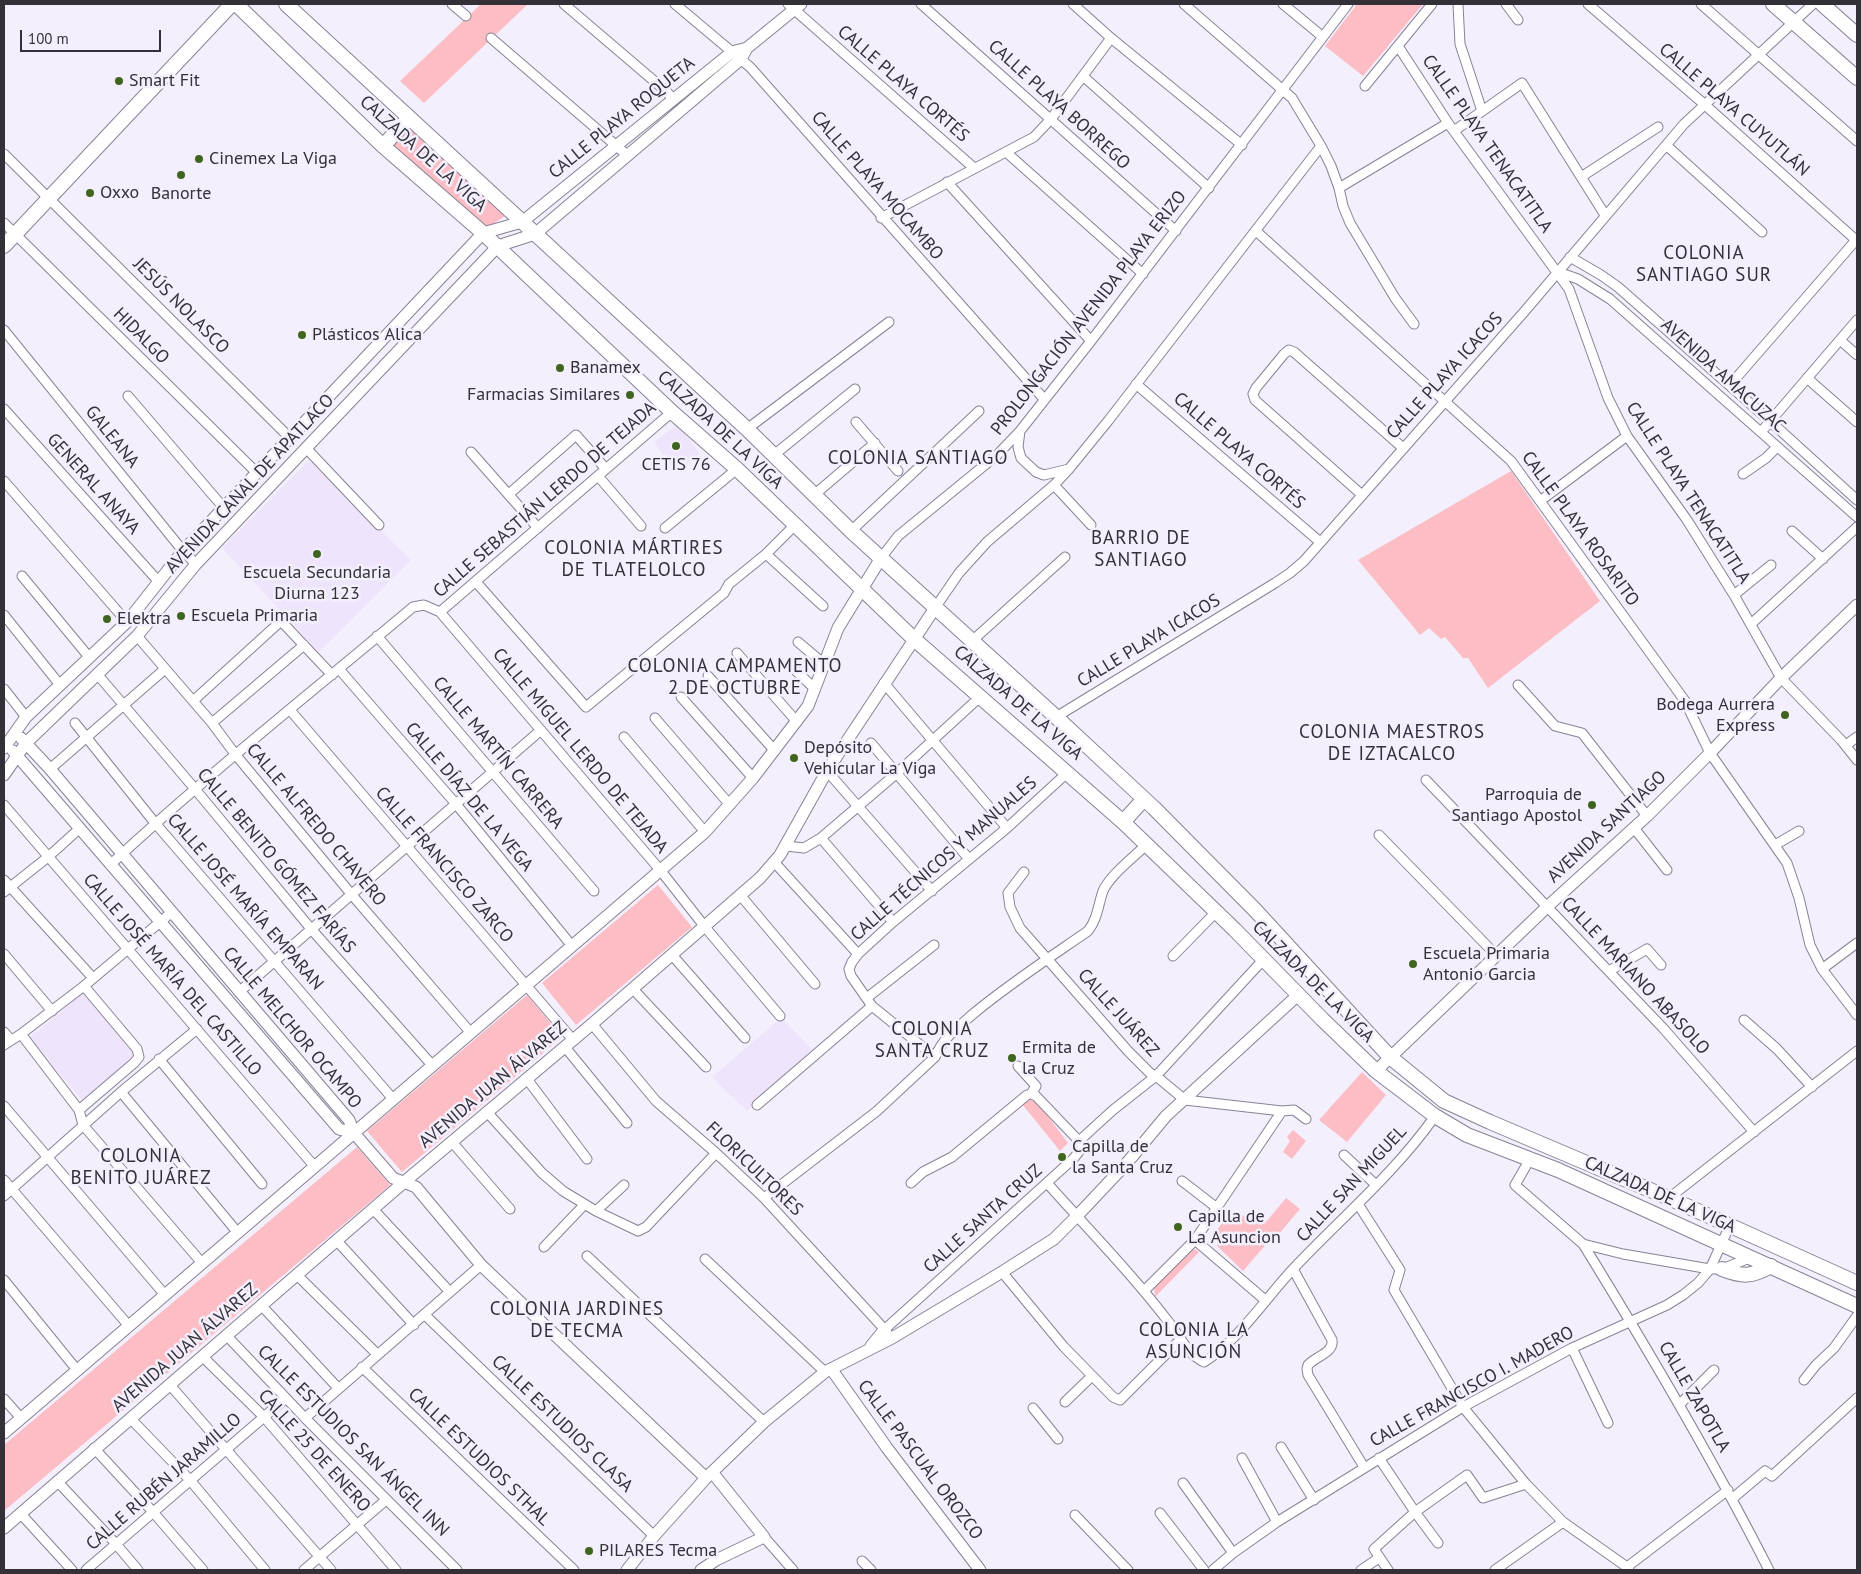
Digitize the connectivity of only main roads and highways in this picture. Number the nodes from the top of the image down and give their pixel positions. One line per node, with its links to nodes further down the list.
1 (234, 4): 8 (main road, CALZADA DE LA VIGA); 9 (main road)
2 (286, 4): 7 (main road, CALZADA DE LA VIGA)
3 (1773, 4): 6 (main road)
4 (1822, 4): 5 (main road)
5 (1857, 35)
6 (1857, 78)
7 (409, 118): 8 (main road); 10 (main road, CALZADA DE LA VIGA)
8 (383, 146): 11 (main road, CALZADA DE LA VIGA)
9 (4, 246)
10 (1144, 799): 11 (main road); 12 (main road, CALZADA DE LA VIGA)
11 (1123, 822): 13 (main road, CALZADA DE LA VIGA)
12 (1566, 1154): 13 (main road); 16 (main road, CALZADA DE LA VIGA)
13 (1558, 1170): 14 (main road, CALZADA DE LA VIGA)
14 (1771, 1266): 15 (main road); 17 (main road, CALZADA DE LA VIGA)
15 (1716, 1269)
16 (1857, 1284)
17 (1857, 1306)

